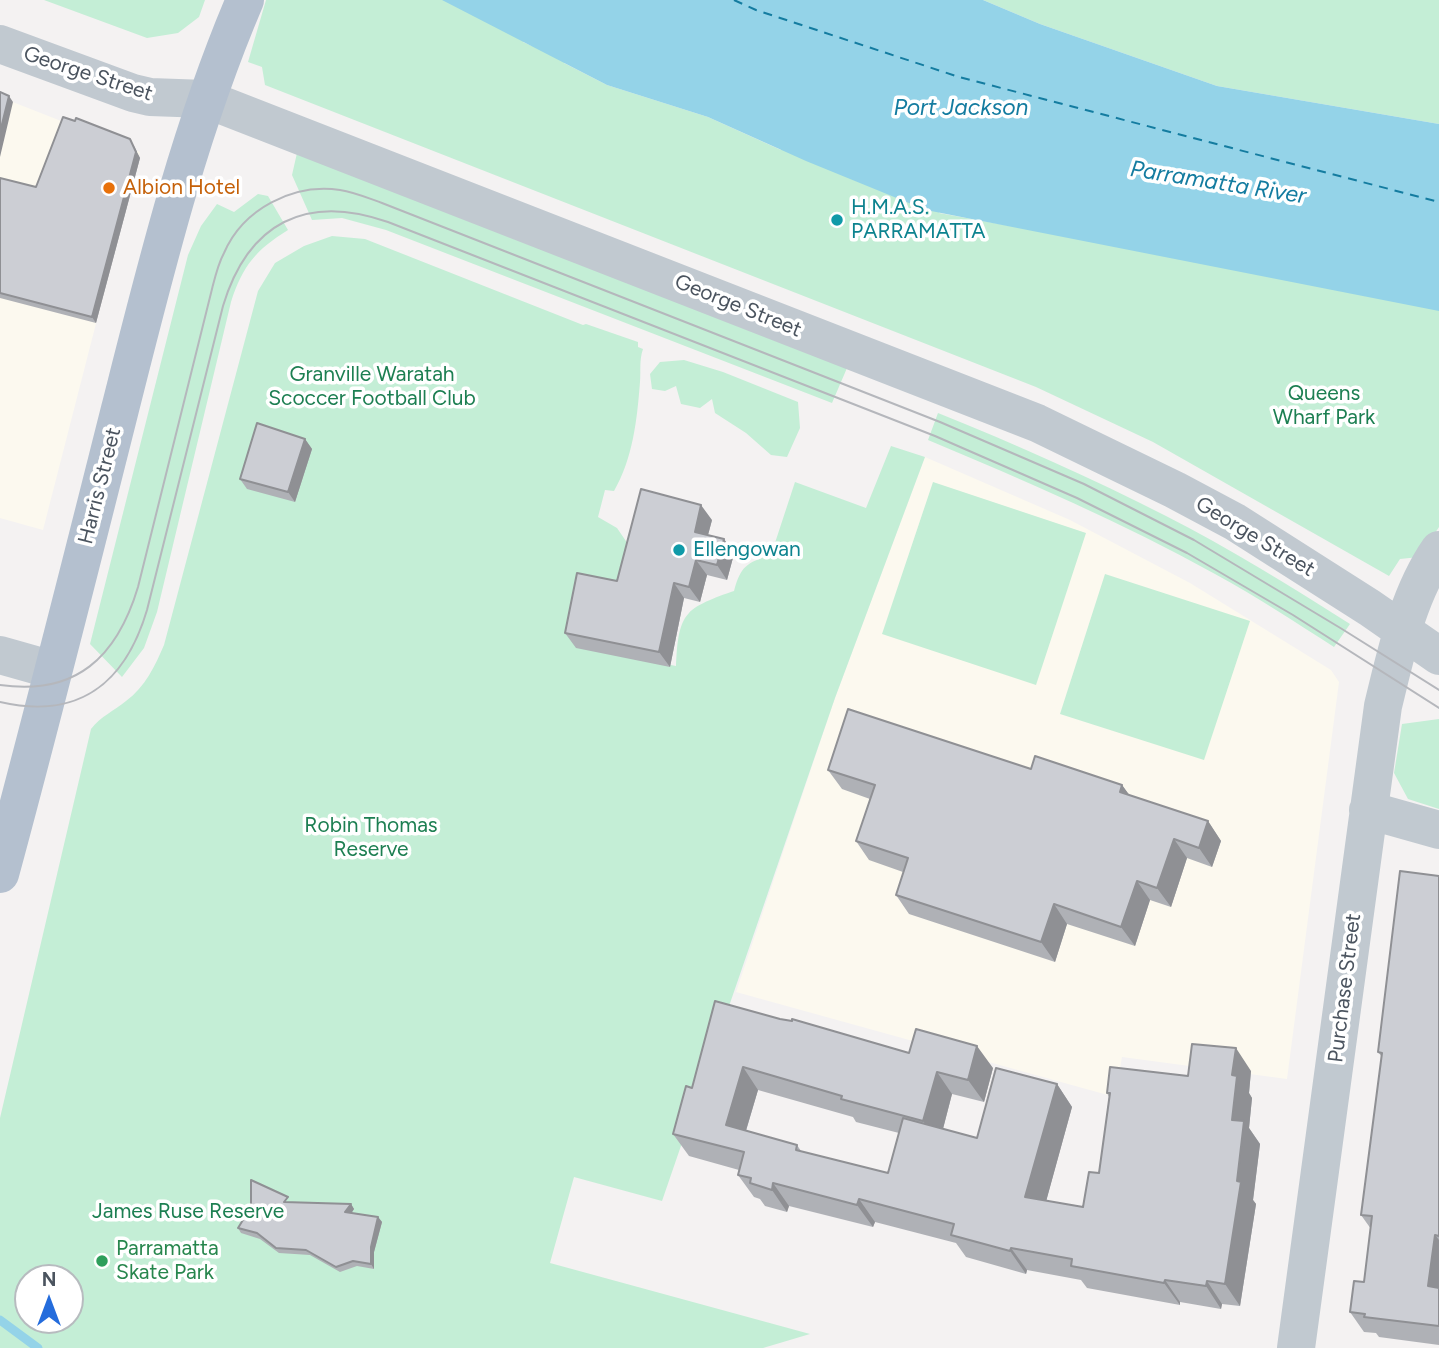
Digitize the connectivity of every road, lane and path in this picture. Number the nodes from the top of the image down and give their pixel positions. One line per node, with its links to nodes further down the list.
1 (245, 0): 3 (main road, Harris Street)
2 (0, 44): 3 (street, George Street)
3 (206, 99): 5 (street, George Street); 8 (main road, Harris Street)
4 (1439, 550): 5 (street, Purchase Street)
5 (1402, 630): 7 (street, George Street); 9 (street, Purchase Street)
6 (0, 655): 8 (street)
7 (1439, 656)
8 (53, 670): 11 (main road, Harris Street)
9 (1367, 810): 10 (street); 12 (street, Purchase Street)
10 (1439, 830)
11 (0, 874)
12 (1296, 1348)

